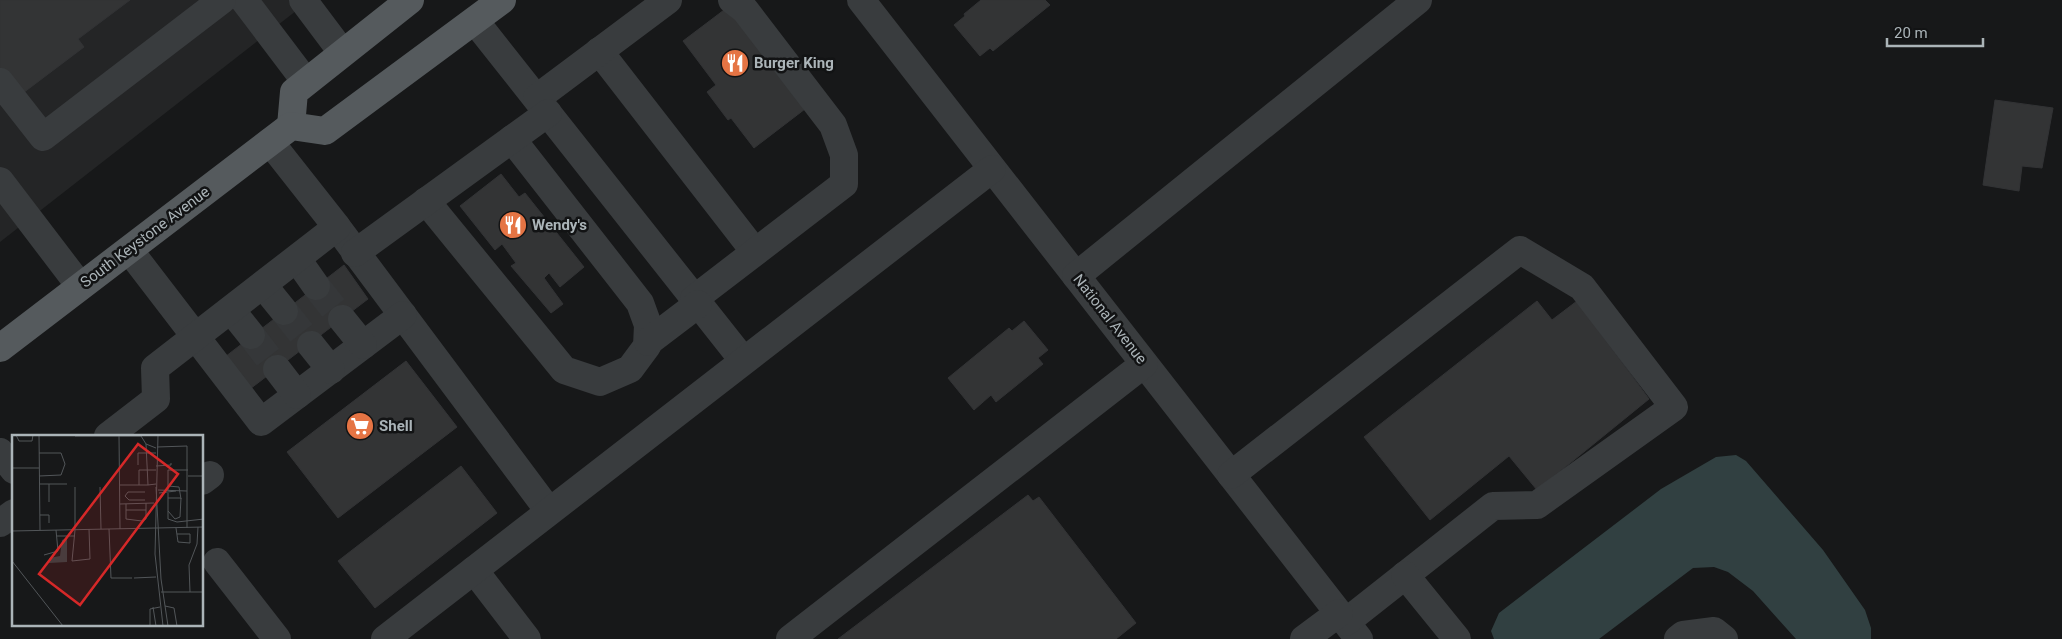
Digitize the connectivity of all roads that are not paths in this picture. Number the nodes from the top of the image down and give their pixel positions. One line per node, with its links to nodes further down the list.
1 (244, 0): 14 (street)
2 (303, 0): 11 (street)
3 (410, 0): 11 (main road)
4 (502, 0): 10 (main road)
5 (668, 0): 12 (street)
6 (732, 0): 24 (street)
7 (861, 0): 18 (street, National Avenue)
8 (1418, 0): 26 (street)
9 (206, 5): 13 (street)
10 (475, 20): 15 (street); 16 (main road)
11 (342, 52): 14 (main road)
12 (599, 52): 15 (street); 24 (street)
13 (0, 82)
14 (306, 82): 16 (main road)
15 (542, 106): 17 (street); 30 (street)
16 (281, 134): 21 (street); 22 (main road, South Keystone Avenue)
17 (512, 139): 20 (street); 37 (street)
18 (992, 168): 26 (street, National Avenue); 41 (street)
19 (3, 190): 28 (street)
20 (426, 201): 23 (street); 37 (street)
21 (337, 228): 23 (street); 25 (street)
22 (129, 250): 28 (main road, South Keystone Avenue); 36 (street)
23 (356, 252): 33 (street)
24 (755, 252): 30 (street)
25 (297, 259): 27 (street); 29 (street)
26 (1076, 276): 42 (street, National Avenue)
27 (263, 285): 31 (street); 32 (street)
28 (80, 286): 40 (main road, South Keystone Avenue)
29 (316, 286)
30 (696, 301): 37 (street); 41 (street)
31 (231, 310): 35 (street); 36 (street)
32 (284, 311)
33 (403, 315): 39 (street); 50 (street)
34 (342, 319): 39 (street)
35 (251, 335)
36 (196, 337): 45 (street); 46 (street)
37 (648, 342)
38 (310, 345): 44 (street)
39 (363, 346): 44 (street)
40 (0, 348)
41 (742, 360): 50 (street)
42 (1144, 364): 49 (street, National Avenue); 60 (street)
43 (277, 369): 45 (street)
44 (330, 370): 45 (street)
45 (297, 395)
46 (109, 435)
47 (0, 452): 48 (street)
48 (12, 467)
49 (1231, 475): 55 (street); 56 (street, National Avenue)
50 (549, 511): 54 (street)
51 (12, 514): 52 (street)
52 (0, 523)
53 (217, 562): 58 (street)
54 (474, 570): 57 (street); 59 (street)
55 (1405, 575): 56 (street); 62 (street)
56 (1348, 625): 61 (street)
57 (395, 636)
58 (277, 639)
59 (528, 639)
60 (790, 639)
61 (1304, 639)
62 (1457, 639)
63 (1678, 639): 64 (street)
64 (1724, 639)

